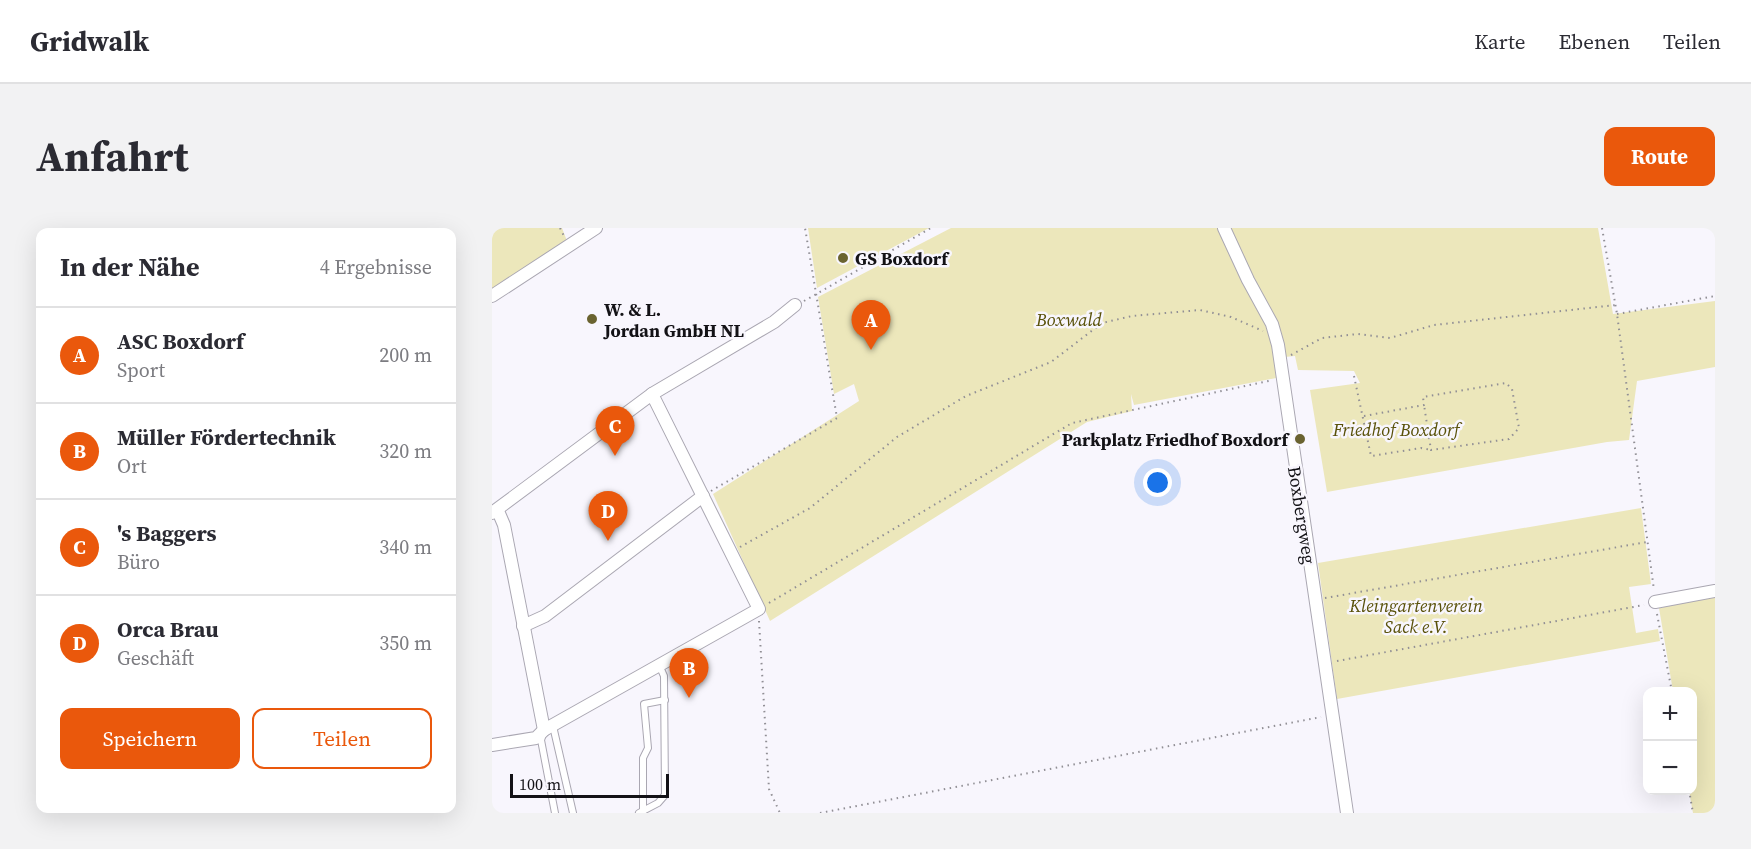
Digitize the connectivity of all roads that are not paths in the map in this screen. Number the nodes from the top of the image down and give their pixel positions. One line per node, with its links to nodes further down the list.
1 (596, 228): 3 (street)
2 (1224, 228): 18 (street, Boxbergweg)
3 (492, 296)
4 (795, 305): 5 (street)
5 (652, 394): 6 (street); 7 (street)
6 (703, 496): 10 (street); 11 (street)
7 (495, 512): 10 (street)
8 (1715, 591): 9 (street)
9 (1655, 602)
10 (523, 626): 13 (street)
11 (659, 665): 12 (lane); 13 (street)
12 (664, 700): 15 (lane); 15 (lane)
13 (548, 727): 14 (street); 16 (lane); 17 (lane)
14 (492, 746)
15 (641, 812)
16 (555, 813)
17 (573, 813)
18 (1347, 813)

